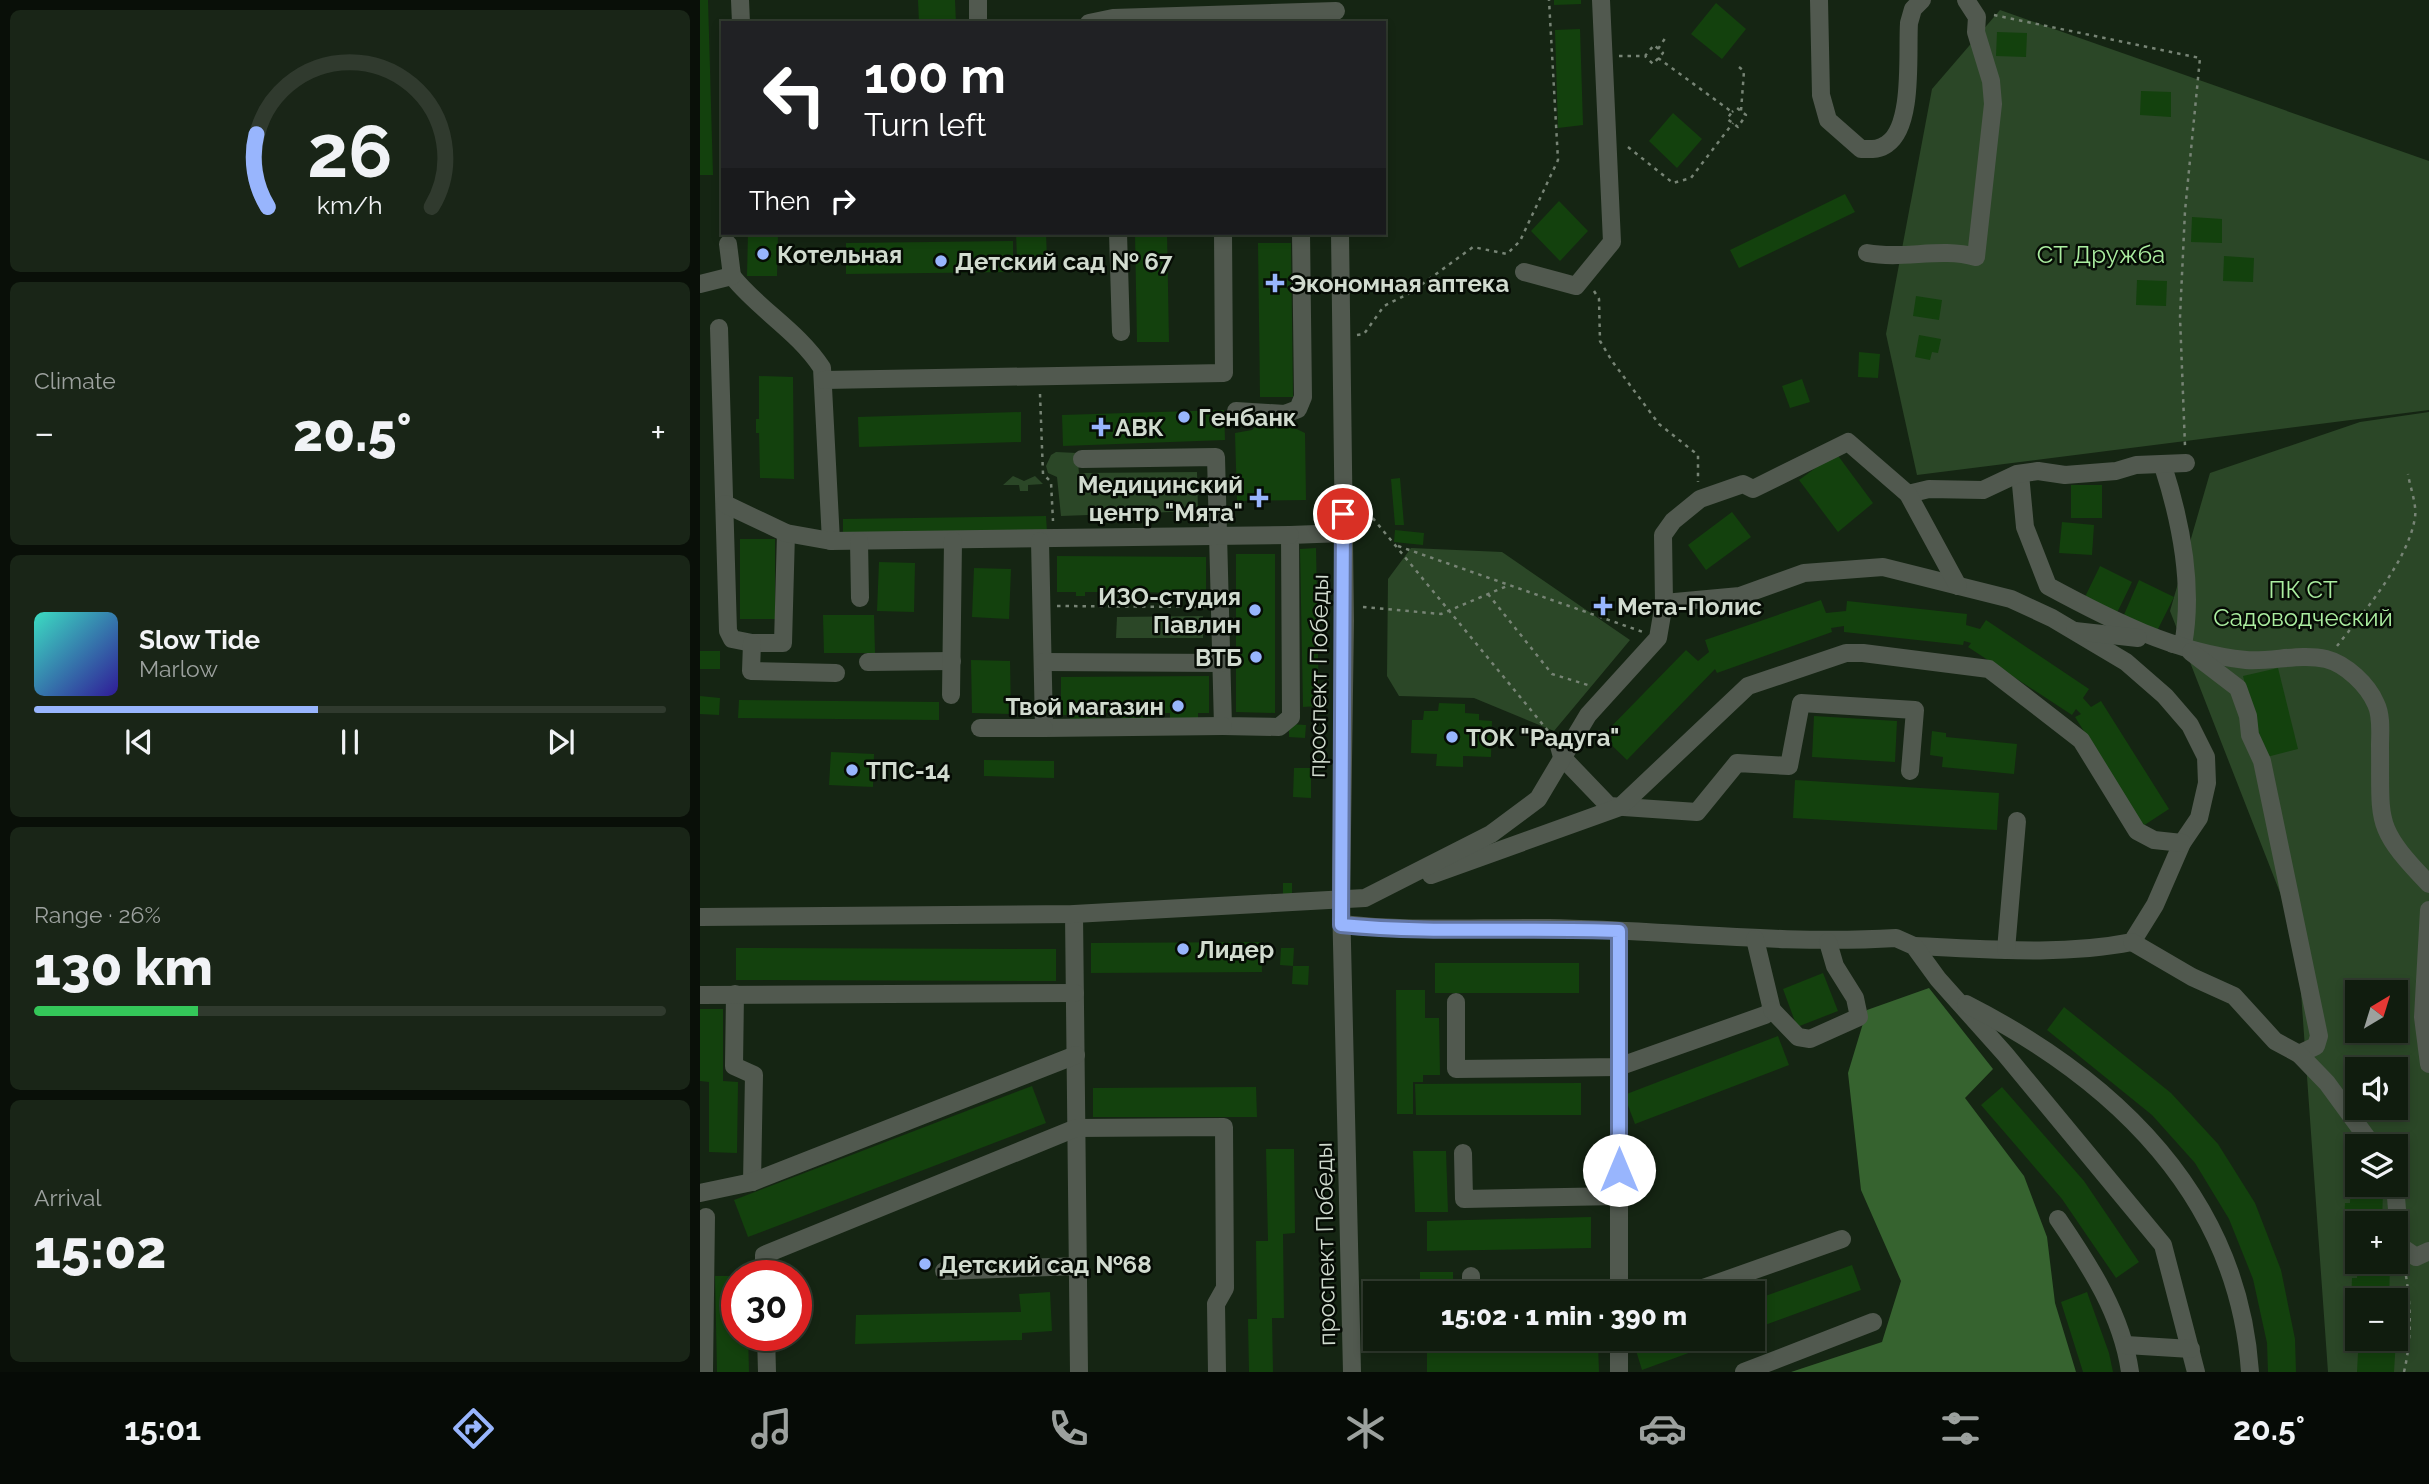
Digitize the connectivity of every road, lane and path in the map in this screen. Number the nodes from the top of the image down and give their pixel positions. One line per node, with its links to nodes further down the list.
1 (740, 0): 12 (street)
2 (978, 0): 13 (street)
3 (1549, 0): 37 (path)
4 (1601, 0): 17 (street)
5 (1819, 0): 6 (street)
6 (1922, 0)
7 (1969, 5): 30 (street); 42 (path)
8 (1238, 7): 10 (street); 11 (street)
9 (1337, 11): 10 (street)
10 (1298, 17)
11 (1161, 20): 14 (street)
12 (741, 21)
13 (978, 21)
14 (1113, 21)
15 (1666, 37): 16 (path)
16 (1658, 49): 18 (path); 19 (path)
17 (1602, 55): 18 (path); 33 (street)
18 (1645, 56): 19 (path)
19 (1658, 58): 22 (path)
20 (1739, 67): 21 (path)
21 (1741, 111): 22 (path); 23 (path)
22 (1732, 112): 23 (path)
23 (1732, 123): 24 (path)
24 (1628, 147)
25 (1118, 235): 36 (street)
26 (1223, 235): 38 (street)
27 (1301, 235): 40 (street)
28 (1340, 235): 51 (street, проспект Победы)
29 (728, 243): 32 (street)
30 (1867, 253)
31 (1524, 272): 33 (street)
32 (732, 276): 34 (street); 39 (street)
33 (1585, 276): 46 (path)
34 (700, 284)
35 (719, 328): 48 (street)
36 (1121, 332)
37 (1357, 335)
38 (1039, 377): 39 (street); 54 (path)
39 (824, 380): 55 (street)
40 (1236, 411)
41 (1082, 459): 53 (street)
42 (2186, 463): 43 (street)
43 (2163, 466): 44 (street); 71 (street)
44 (2020, 474): 47 (street); 71 (street)
45 (2408, 474): 72 (path)
46 (1694, 491)
47 (1908, 494): 60 (street); 64 (street)
48 (725, 504): 50 (street); 70 (street)
49 (1362, 505): 58 (path)
50 (786, 533): 55 (street); 70 (street)
51 (1343, 533): 52 (street); 90 (street, проспект Победы)
52 (1290, 535): 53 (street); 80 (street)
53 (1220, 536): 54 (street); 66 (street)
54 (1047, 540): 57 (street); 75 (street)
55 (831, 541): 56 (street)
56 (859, 541): 57 (street); 62 (street)
57 (953, 541): 73 (street)
58 (1395, 545): 59 (path); 67 (path)
59 (1508, 585): 61 (path); 69 (path)
60 (1958, 586): 64 (street); 68 (street)
61 (1488, 594): 67 (path); 78 (path)
62 (860, 598)
63 (1050, 601): 66 (path)
64 (1664, 603): 69 (street)
65 (1363, 607): 67 (path)
66 (1220, 608): 76 (street)
67 (1449, 611): 83 (path)
68 (2072, 631): 71 (street); 87 (street)
69 (1658, 638): 78 (street)
70 (752, 643): 77 (street)
71 (2183, 645): 72 (street); 107 (street)
72 (2326, 659): 88 (street)
73 (951, 661): 74 (street); 79 (street)
74 (868, 662)
75 (1043, 662): 76 (street); 82 (street)
76 (1222, 663): 80 (street)
77 (836, 673)
78 (1608, 691): 83 (street)
79 (951, 695)
80 (1223, 726): 82 (street)
81 (980, 728): 82 (street)
82 (1044, 728)
83 (1560, 750): 85 (street); 89 (street)
84 (1910, 771): 85 (street)
85 (1620, 807): 87 (street); 89 (street)
86 (2017, 821): 100 (street)
87 (2182, 843): 98 (street)
88 (2429, 884)
89 (1365, 898): 90 (street)
90 (1340, 901): 92 (street); 94 (street, проспект Победы)
91 (2429, 910): 109 (street)
92 (1074, 914): 93 (street); 101 (street)
93 (700, 917)
94 (1341, 925): 95 (street); 137 (street, проспект Победы)
95 (1619, 931): 96 (street); 110 (street)
96 (1755, 939): 97 (street); 106 (street)
97 (1828, 942): 99 (street); 106 (street)
98 (2132, 942): 100 (street); 107 (street)
99 (1914, 946): 100 (street); 104 (street)
100 (2006, 950)
101 (1075, 993): 103 (street); 108 (street)
102 (700, 995): 103 (street)
103 (735, 995): 114 (street)
104 (1956, 1000): 130 (street); 142 (street)
105 (1456, 1002): 110 (street)
106 (1772, 1010): 110 (street)
107 (2299, 1054): 112 (street)
108 (1076, 1055): 111 (street); 114 (street)
109 (2429, 1064)
110 (1618, 1067): 116 (street)
111 (1076, 1128): 122 (street); 123 (street); 136 (street)
112 (2364, 1134)
113 (1463, 1153): 116 (street)
114 (752, 1182): 115 (street)
115 (700, 1193)
116 (1619, 1196): 126 (street)
117 (706, 1217): 133 (street)
118 (2057, 1219): 129 (street)
119 (1842, 1239): 127 (street)
120 (2429, 1251): 121 (street)
121 (2408, 1254)
122 (764, 1260)
123 (1078, 1266): 124 (street); 135 (street)
124 (944, 1270)
125 (2406, 1274): 143 (path)
126 (1619, 1281)
127 (1723, 1281)
128 (1873, 1322): 139 (street)
129 (2126, 1345): 130 (street); 140 (street)
130 (2191, 1349): 141 (street)
131 (766, 1351): 134 (street)
132 (1619, 1351): 138 (street)
133 (704, 1372)
134 (767, 1372)
135 (1079, 1372)
136 (1217, 1372)
137 (1352, 1372)
138 (1619, 1372)
139 (1744, 1372)
140 (2130, 1372)
141 (2196, 1372)
142 (2250, 1372)
143 (2404, 1372)

